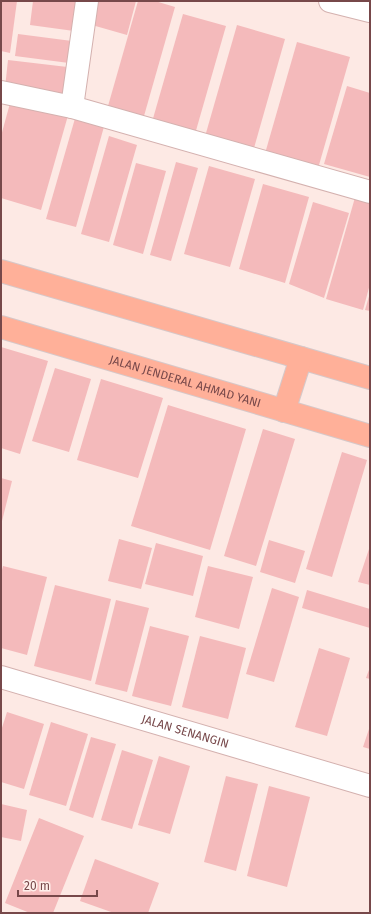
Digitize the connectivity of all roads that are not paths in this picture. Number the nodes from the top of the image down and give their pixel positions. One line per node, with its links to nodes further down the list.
1 (87, 1): 5 (street)
2 (330, 1): 3 (street)
3 (370, 11)
4 (1, 92): 5 (street)
5 (72, 107): 6 (street)
6 (370, 192)
7 (1, 271): 9 (main road)
8 (1, 327): 11 (main road, JALAN JENDERAL AHMAD YANI)
9 (301, 358): 10 (main road); 11 (main road)
10 (370, 378)
11 (284, 411): 12 (main road, JALAN JENDERAL AHMAD YANI)
12 (370, 436)
13 (1, 677): 14 (street, JALAN SENANGIN)
14 (370, 786)

